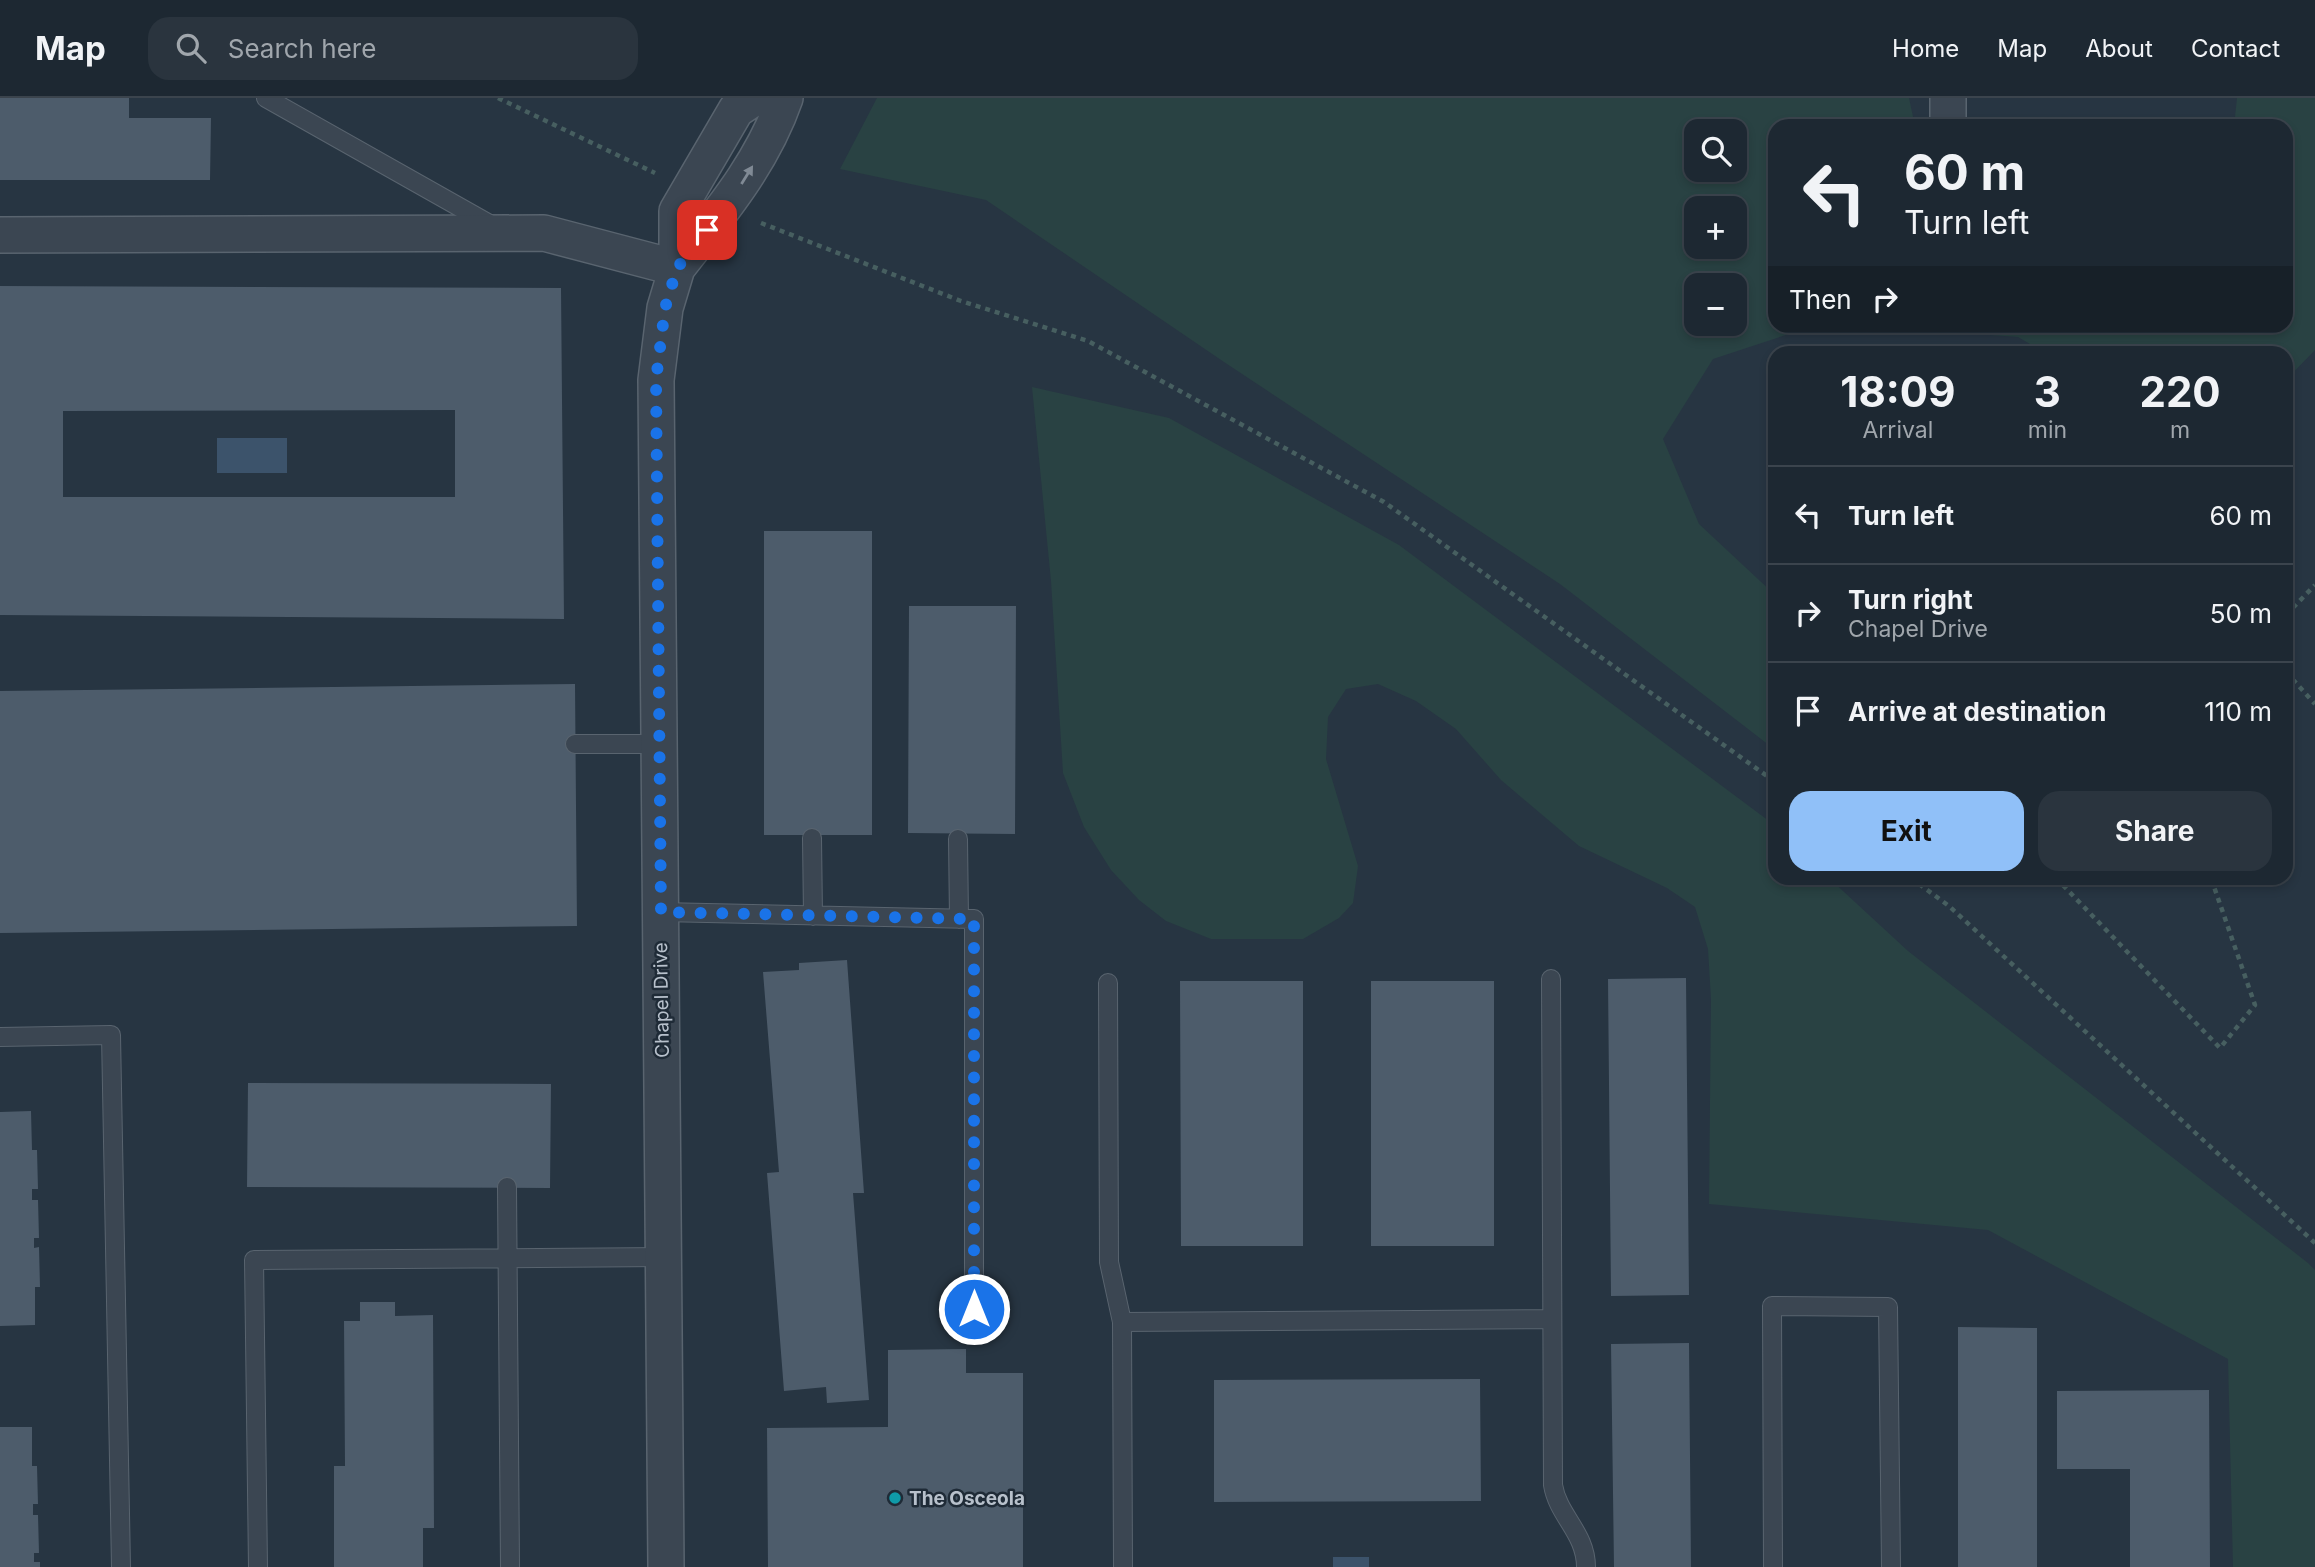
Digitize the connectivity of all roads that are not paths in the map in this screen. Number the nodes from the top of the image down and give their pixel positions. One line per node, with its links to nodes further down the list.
1 (266, 98): 6 (lane)
2 (754, 98): 8 (street, Chapel Drive)
3 (785, 98): 8 (street, Chapel Drive, one-way to 3)
4 (1948, 98): 5 (street)
5 (1948, 119)
6 (505, 233): 7 (street); 8 (street)
7 (0, 235)
8 (677, 268): 10 (street, Chapel Drive)
9 (575, 744): 10 (lane)
10 (659, 744): 13 (street, Chapel Drive)
11 (812, 838): 14 (lane)
12 (958, 839): 15 (lane)
13 (661, 912): 14 (lane); 20 (street, Chapel Drive)
14 (813, 916): 15 (lane)
15 (959, 919): 22 (lane)
16 (1551, 979): 23 (lane)
17 (1108, 983): 24 (lane)
18 (0, 1037): 25 (lane)
19 (507, 1187): 21 (lane)
20 (664, 1257): 21 (lane); 28 (street, Chapel Drive)
21 (508, 1258): 26 (lane); 27 (lane)
22 (974, 1309)
23 (1551, 1319): 24 (lane); 30 (lane)
24 (1122, 1322): 29 (lane)
25 (121, 1567)
26 (258, 1567)
27 (510, 1567)
28 (666, 1567)
29 (1123, 1567)
30 (1586, 1567)
31 (1773, 1567): 32 (lane)
32 (1891, 1567)

